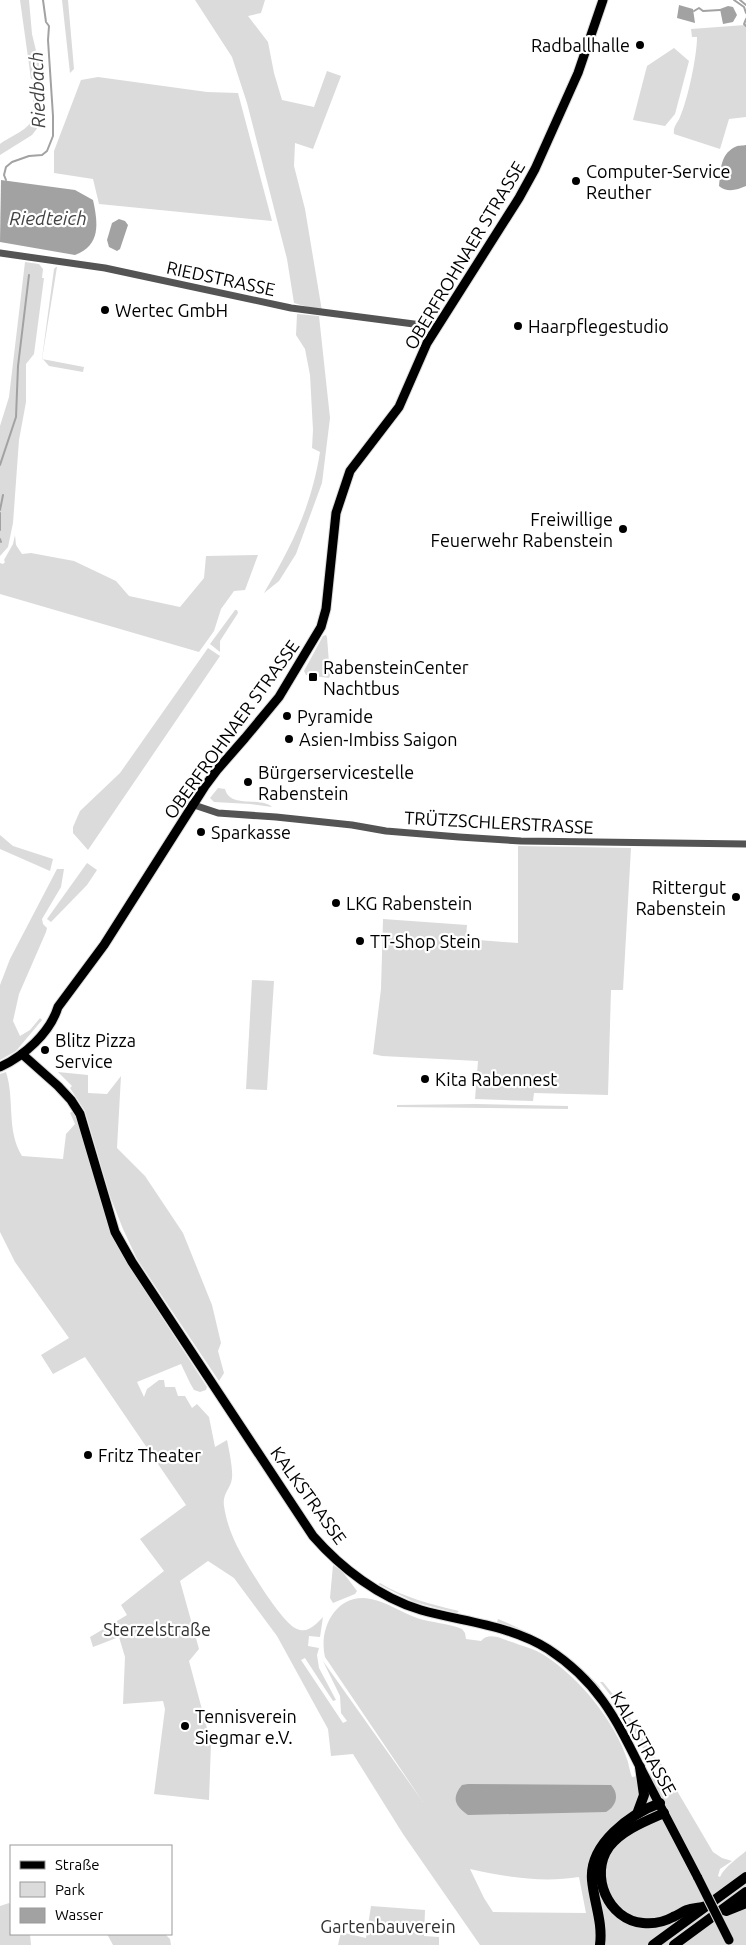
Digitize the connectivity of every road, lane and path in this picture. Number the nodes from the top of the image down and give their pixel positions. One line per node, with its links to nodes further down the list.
1 (604, 0): 3 (main road, OBERFROHNAER STRASSE)
2 (0, 253): 3 (street, RIEDSTRASSE)
3 (436, 327): 4 (main road, OBERFROHNAER STRASSE)
4 (194, 805): 5 (street, TRÜTZSCHLERSTRASSE); 6 (main road, OBERFROHNAER STRASSE)
5 (746, 844)
6 (22, 1054): 7 (main road, OBERFROHNAER STRASSE); 8 (main road, KALKSTRASSE)
7 (0, 1067)
8 (640, 1767): 9 (main road, KALKSTRASSE); 11 (highway)
9 (660, 1803): 10 (main road, KALKSTRASSE); 11 (highway)
10 (664, 1813): 15 (highway); 17 (main road, KALKSTRASSE, bridge)
11 (636, 1815): 18 (highway)
12 (746, 1877): 15 (highway)
13 (746, 1892): 16 (highway)
14 (746, 1903): 16 (highway)
15 (706, 1906): 19 (highway)
16 (715, 1915): 20 (highway)
17 (730, 1942)
18 (600, 1945)
19 (653, 1945)
20 (674, 1945)

